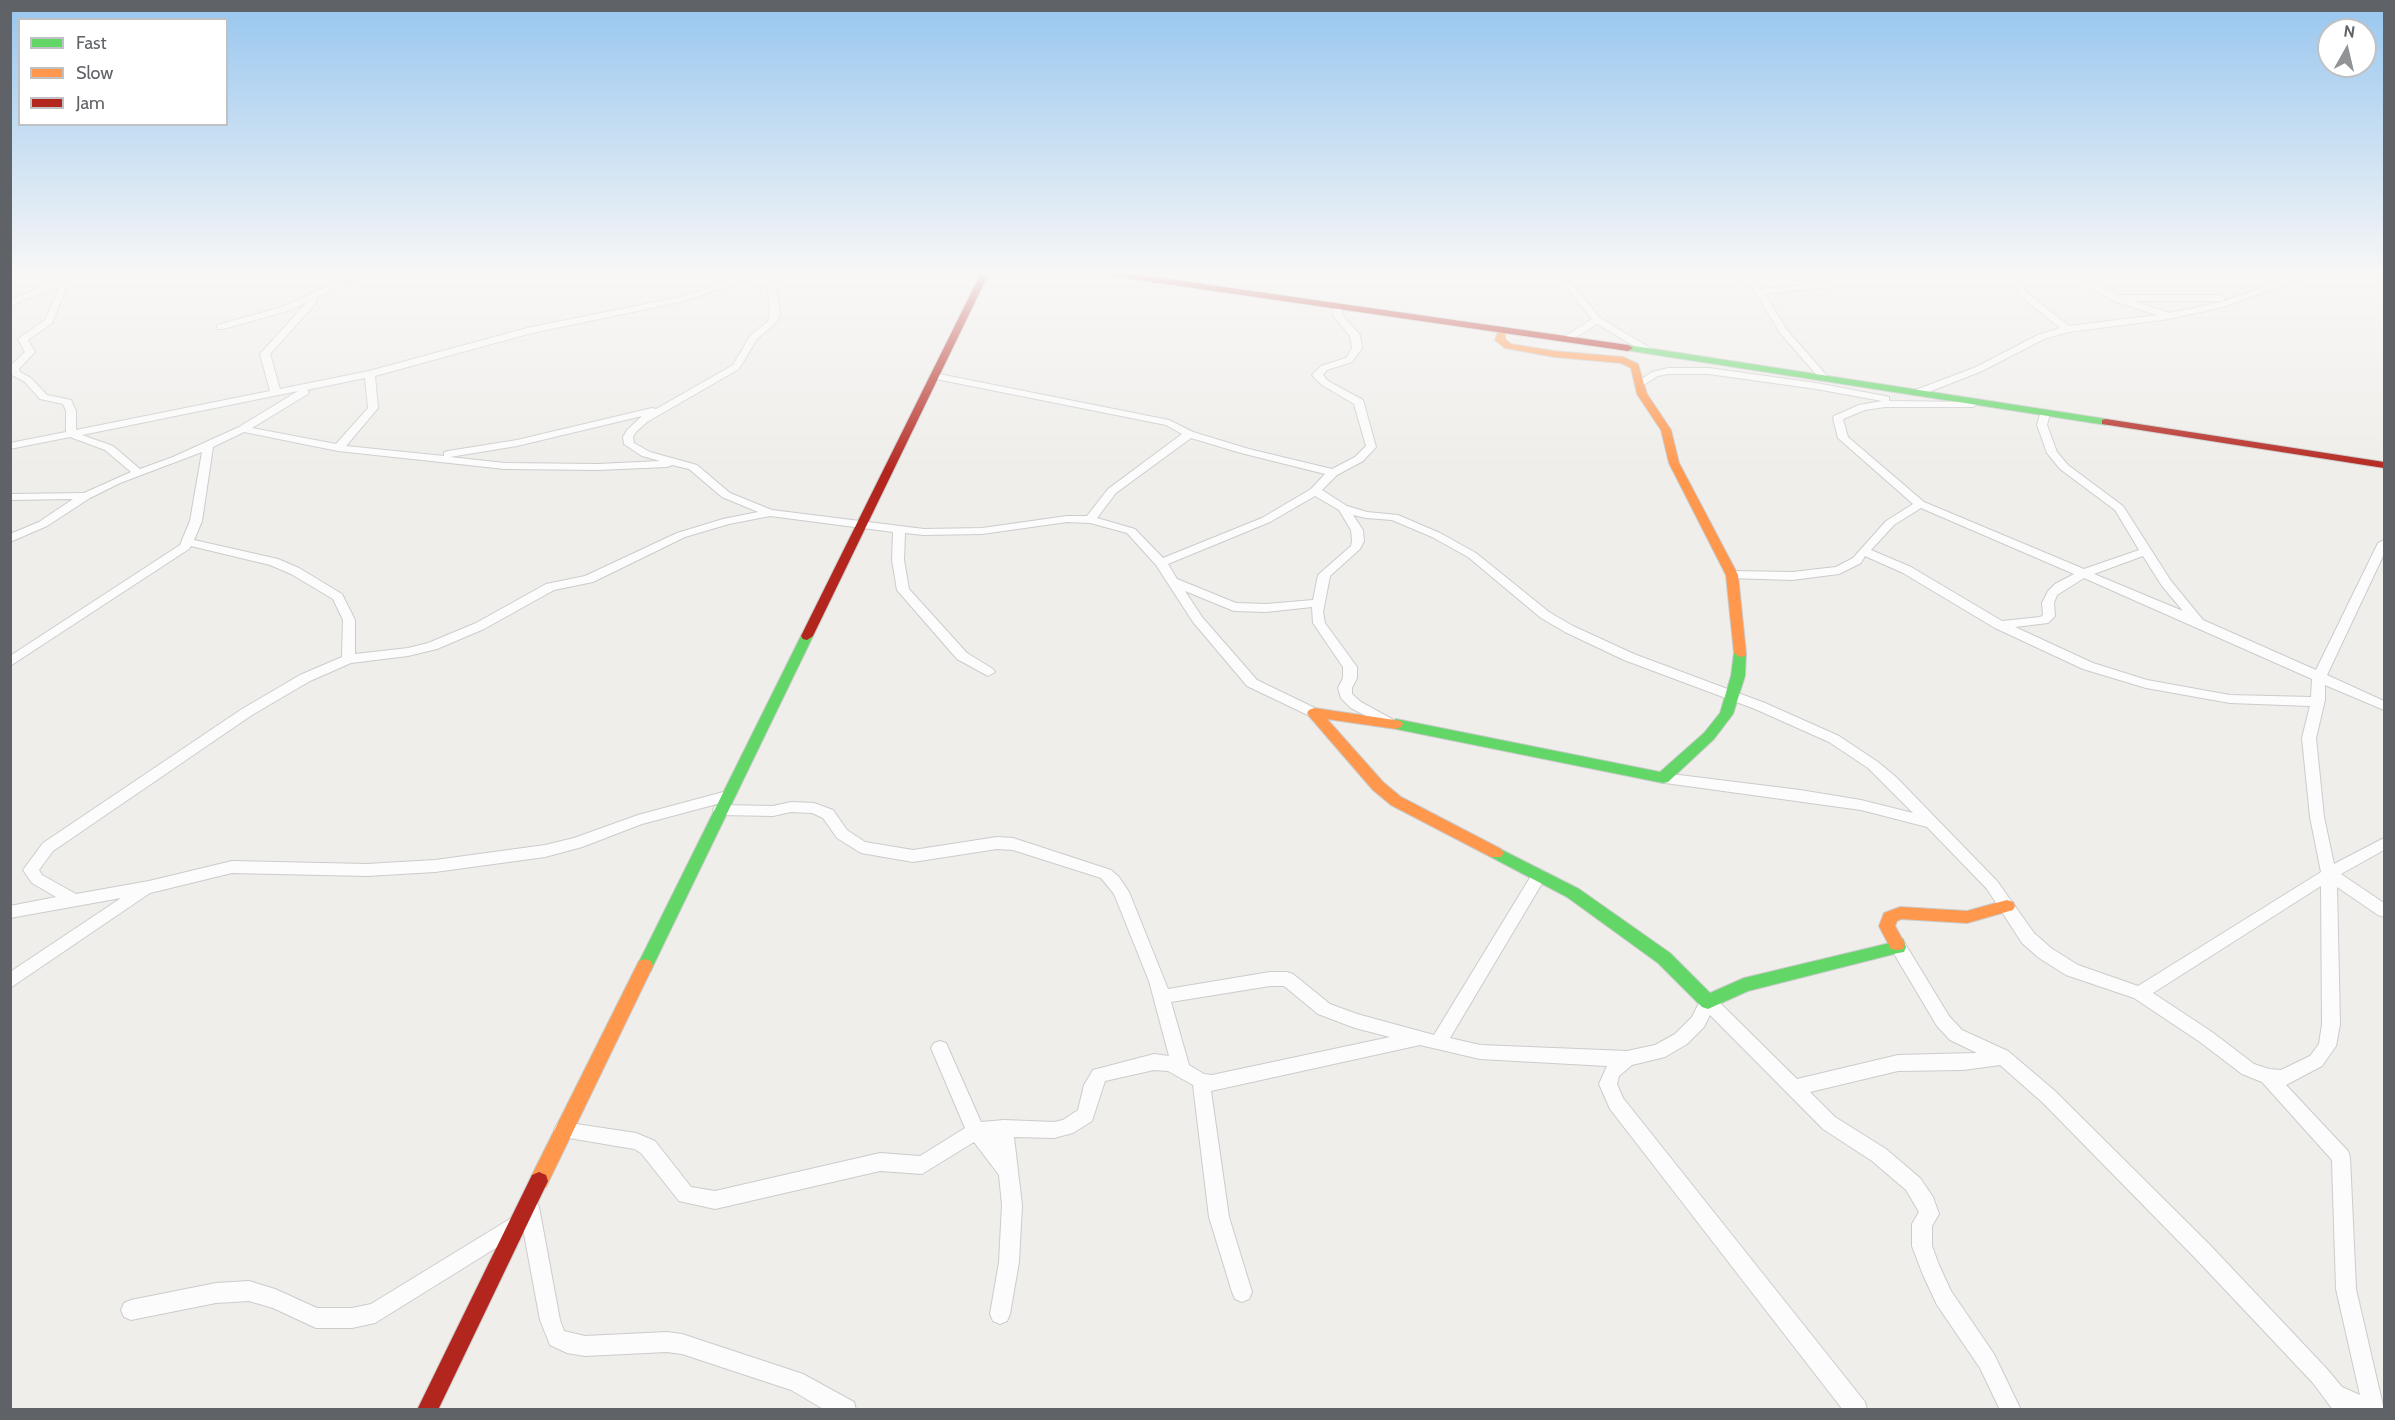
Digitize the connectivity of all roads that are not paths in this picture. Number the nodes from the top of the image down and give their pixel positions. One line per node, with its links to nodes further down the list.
1 (23, 339): 23 (street)
2 (277, 339): 18 (street)
3 (497, 339): 13 (street)
4 (752, 339): 20 (street)
5 (952, 339): 14 (street)
6 (1356, 339): 32 (street)
7 (1500, 339): 16 (street)
8 (1569, 339): 12 (street)
9 (1630, 339): 12 (street)
10 (1790, 339): 15 (street)
11 (2036, 339): 19 (street)
12 (1648, 351): 15 (street)
13 (370, 374): 17 (street); 27 (street)
14 (934, 376): 24 (street); 40 (street)
15 (1825, 379): 19 (street)
16 (1639, 384): 19 (street); 49 (street)
17 (314, 386): 18 (street); 22 (street)
18 (276, 393): 23 (street)
19 (1914, 398): 21 (street); 36 (street)
20 (660, 410): 28 (street); 29 (street)
21 (2045, 413): 30 (street); 46 (street)
22 (243, 429): 25 (street); 27 (street)
23 (71, 434): 26 (street); 31 (street)
24 (1189, 434): 32 (street); 39 (street)
25 (208, 445): 31 (street); 43 (street)
26 (10, 446)
27 (338, 448): 28 (street)
28 (419, 457): 29 (street)
29 (683, 463): 38 (street)
30 (2385, 465)
31 (136, 471): 34 (street)
32 (1333, 473): 33 (street)
33 (1315, 491): 37 (street); 47 (street)
34 (86, 496): 35 (street); 42 (street)
35 (10, 497)
36 (1920, 504): 45 (street); 48 (street)
37 (1343, 508): 51 (street); 58 (street)
38 (770, 513): 40 (street); 54 (street)
39 (1090, 520): 41 (street); 47 (street)
40 (861, 524): 41 (street); 64 (street)
41 (898, 529): 56 (street)
42 (10, 539)
43 (189, 542): 54 (street); 55 (street)
44 (2385, 543): 57 (street)
45 (1863, 551): 49 (street); 53 (street)
46 (2145, 552): 48 (street); 52 (street)
47 (1161, 563): 50 (street)
48 (2082, 574): 52 (street); 53 (street)
49 (1731, 576): 58 (street)
50 (1175, 582): 51 (street); 61 (street)
51 (1317, 603): 62 (street)
52 (2200, 623): 57 (street)
53 (2000, 625): 59 (street)
54 (348, 659): 70 (street)
55 (10, 662)
56 (988, 672)
57 (2319, 677): 59 (street); 60 (street)
58 (1732, 698): 63 (street); 65 (street)
59 (2318, 700): 67 (street)
60 (2385, 706)
61 (1314, 713): 62 (street); 68 (street)
62 (1389, 723): 63 (street)
63 (1662, 778): 65 (street)
64 (723, 803): 69 (street); 77 (street); 89 (street)
65 (1928, 822): 71 (street)
66 (2385, 843): 67 (street)
67 (2329, 874): 72 (street); 76 (street); 85 (street)
68 (1539, 875): 78 (street); 80 (street)
69 (149, 887): 70 (street); 75 (street)
70 (74, 900): 73 (street)
71 (2007, 906): 74 (street); 76 (street)
72 (2385, 911)
73 (10, 912)
74 (1898, 947): 78 (street); 82 (street)
75 (10, 981)
76 (2140, 993): 85 (street)
77 (1161, 997): 79 (street); 84 (street)
78 (1707, 1002): 83 (street); 87 (street)
79 (1419, 1038): 80 (street); 86 (street)
80 (1438, 1043): 83 (street)
81 (940, 1048): 90 (street)
82 (2002, 1056): 87 (street); 97 (street)
83 (1627, 1059): 100 (street)
84 (1181, 1068): 86 (street); 88 (street)
85 (2268, 1077): 103 (street)
86 (1201, 1082): 94 (street)
87 (1793, 1088): 101 (street)
88 (1004, 1128): 90 (street); 91 (street)
89 (563, 1130): 90 (street); 92 (street)
90 (976, 1131): 91 (street)
91 (1008, 1172): 96 (street)
92 (528, 1202): 93 (street); 98 (street)
93 (518, 1223): 95 (street); 99 (street)
94 (1242, 1293)
95 (131, 1310)
96 (1000, 1314)
97 (2342, 1402): 102 (street)
98 (835, 1406)
99 (427, 1410)
100 (1857, 1410)
101 (2011, 1410)
102 (2367, 1410)
103 (2374, 1410)

